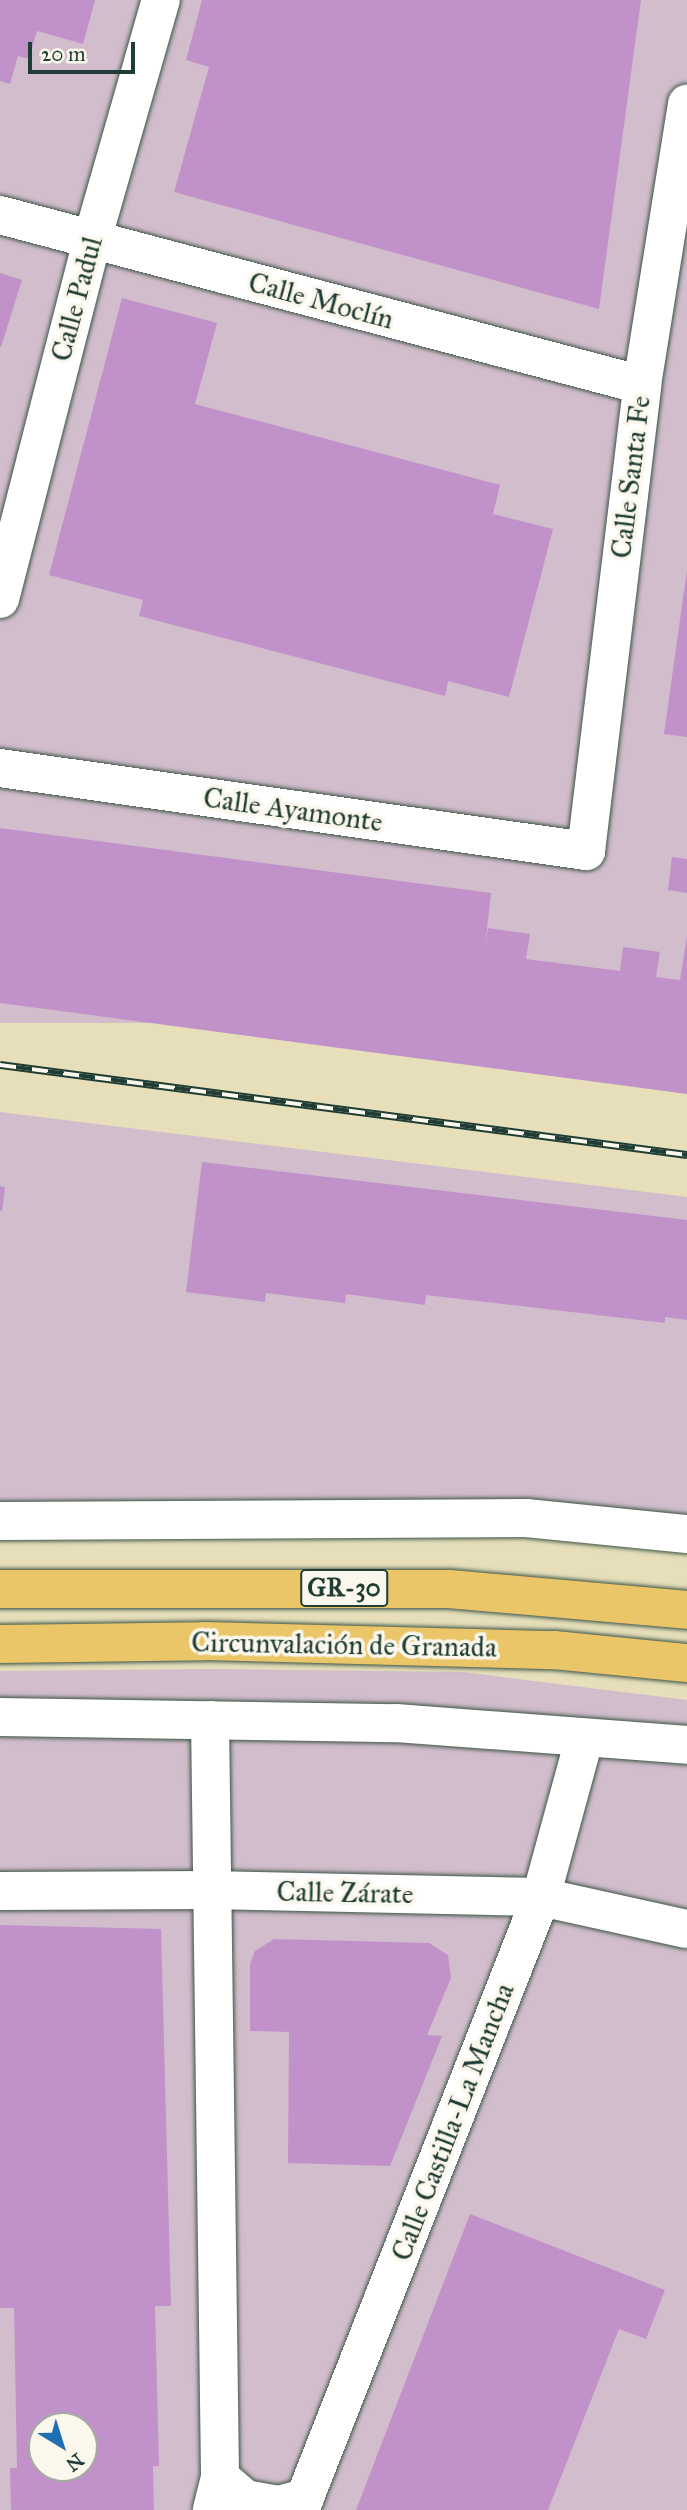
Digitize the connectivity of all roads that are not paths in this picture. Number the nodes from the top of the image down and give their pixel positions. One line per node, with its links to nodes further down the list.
1 (161, 0): 4 (street, Calle Padul)
2 (687, 104): 5 (street, Calle Santa Fe)
3 (0, 215): 4 (street, Calle Moclín)
4 (92, 240): 5 (street, Calle Moclín); 6 (street, Calle Padul)
5 (642, 385): 8 (street, Calle Santa Fe)
6 (0, 599)
7 (0, 768): 8 (street, Calle Ayamonte)
8 (586, 851)
9 (0, 1521): 10 (street)
10 (687, 1534)
11 (0, 1588): 12 (highway, Circunvalación de Granada / GR-30)
12 (687, 1610)
13 (0, 1644): 14 (highway, Circunvalación de Granada / GR-30)
14 (687, 1663)
15 (0, 1717): 16 (street)
16 (210, 1720): 17 (street); 19 (street, Calle Castilla-La Mancha)
17 (584, 1740): 18 (street); 21 (street, Calle Castilla-La Mancha)
18 (687, 1745)
19 (209, 1890): 20 (street, Calle Zárate); 21 (street, Calle Zárate); 23 (street, Calle Castilla-La Mancha)
20 (0, 1891)
21 (541, 1898): 22 (street, Calle Zárate); 24 (street, Calle Castilla-La Mancha)
22 (687, 1929)
23 (216, 2494): 24 (street, Calle Castilla-La Mancha)
24 (303, 2504)

